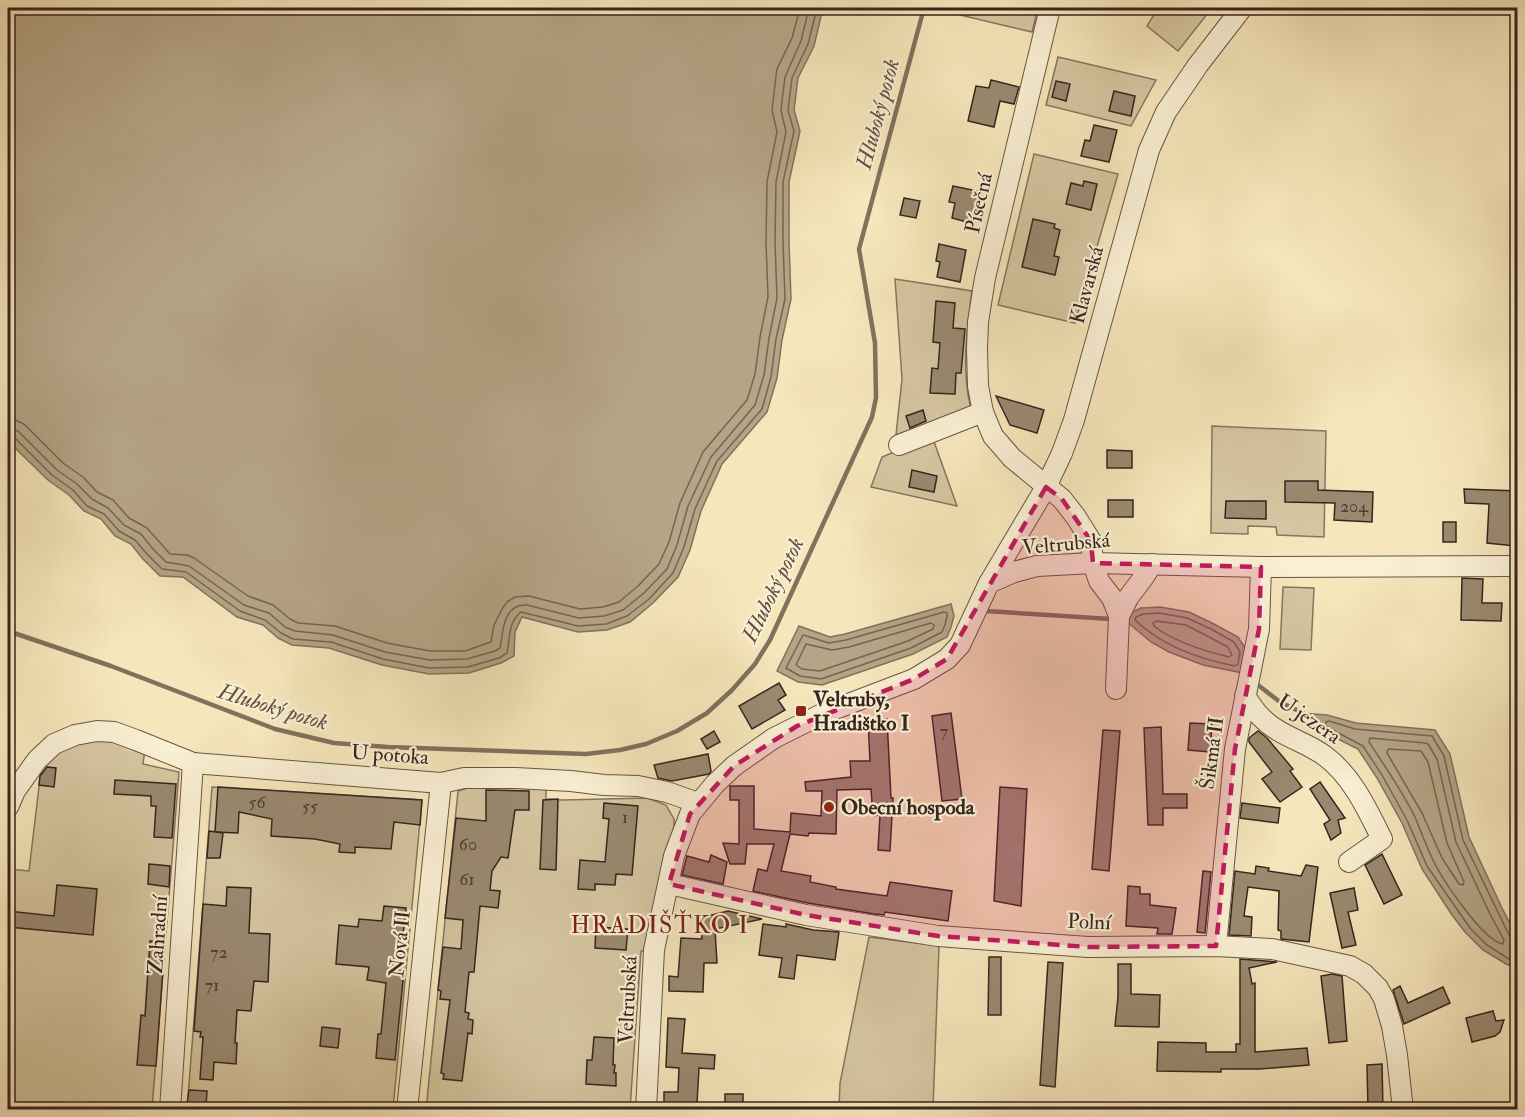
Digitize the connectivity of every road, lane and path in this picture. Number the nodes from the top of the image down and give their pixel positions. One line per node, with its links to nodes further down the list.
1 (1050, 8): 3 (street, Písečná)
2 (1242, 8): 5 (street, Klavarská)
3 (983, 412): 4 (street); 5 (street, Písečná)
4 (898, 445)
5 (1046, 487): 6 (street, Písečná); 10 (street, Klavarská)
6 (1093, 563): 7 (street, Veltrubská); 10 (street, Veltrubská); 11 (street)
7 (1152, 564): 9 (street, Veltrubská); 11 (street)
8 (1516, 566): 9 (street, Veltrubská)
9 (1261, 567): 13 (street, Šikmá II)
10 (989, 583): 16 (street, Veltrubská)
11 (1119, 616): 12 (street)
12 (1116, 688)
13 (1245, 696): 18 (street, U jezera); 20 (street, Šikmá II)
14 (194, 763): 15 (street, U potoka); 17 (street, U potoka); 21 (street, Zahradní)
15 (441, 783): 16 (street, U potoka); 22 (street, Nová II)
16 (698, 803): 19 (street, Veltrubská)
17 (8, 807)
18 (1349, 862)
19 (669, 884): 20 (street, Polní); 23 (street, Veltrubská)
20 (1216, 946): 24 (street, Polní)
21 (170, 1110)
22 (407, 1110)
23 (646, 1110)
24 (1403, 1110)

